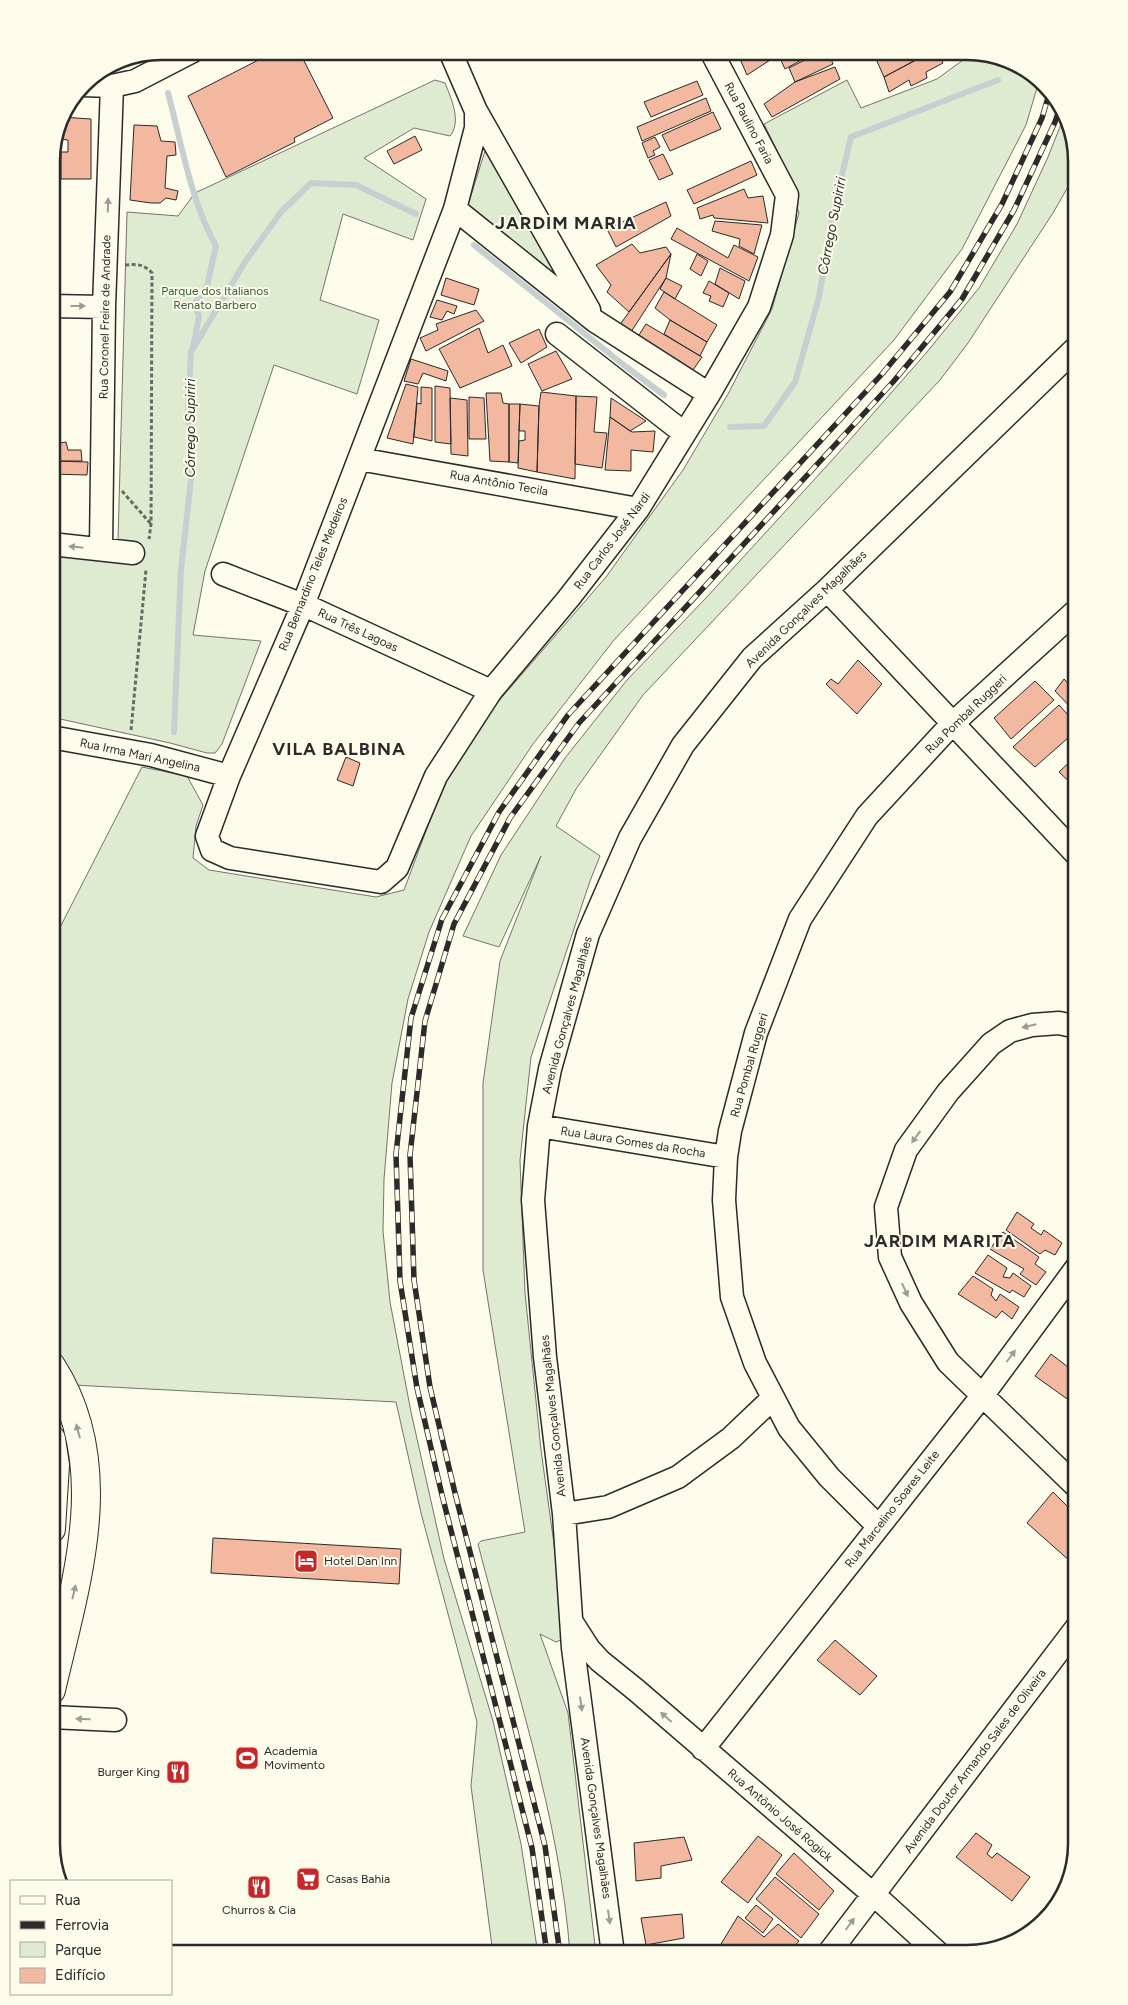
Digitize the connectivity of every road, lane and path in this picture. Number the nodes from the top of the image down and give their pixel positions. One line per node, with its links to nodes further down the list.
1 (158, 60): 5 (street)
2 (454, 60): 6 (street)
3 (716, 60): 7 (street, Rua Paulino Faria)
4 (95, 85): 5 (street)
5 (112, 86): 11 (street, Rua Coronel Freire de Andrade, one-way to 5)
6 (476, 111): 8 (street, Rua Bernardino Teles Medeiros); 12 (street)
7 (787, 195): 15 (street, Rua Carlos José Nardi)
8 (455, 209): 12 (street); 17 (street, Rua Bernardino Teles Medeiros)
9 (120, 266): 21 (path)
10 (60, 306): 11 (street, one-way to 11)
11 (104, 306): 20 (street, Rua Coronel Freire de Andrade)
12 (595, 321): 15 (street)
13 (557, 334): 16 (street)
14 (1068, 356): 23 (street, Avenida Gonçalves Magalhães)
15 (709, 394): 16 (street, Rua Carlos José Nardi)
16 (684, 434): 18 (street, Rua Carlos José Nardi)
17 (358, 459): 18 (street, Rua Antônio Tecila); 24 (street, Rua Bernardino Teles Medeiros)
18 (638, 509): 26 (street, Rua Carlos José Nardi)
19 (60, 545): 20 (street, one-way to 19)
20 (101, 549): 21 (street)
21 (143, 554): 28 (path)
22 (223, 574): 24 (street, Rua Três Lagoas)
23 (827, 590): 27 (street); 34 (street, Avenida Gonçalves Magalhães)
24 (303, 605): 26 (street, Rua Três Lagoas); 30 (street, Rua Bernardino Teles Medeiros)
25 (1068, 618): 27 (street, Rua Pombal Ruggeri)
26 (491, 692): 32 (street, Rua Carlos José Nardi)
27 (952, 724): 31 (street); 35 (street, Rua Pombal Ruggeri)
28 (130, 738)
29 (60, 739): 30 (street, Rua Irma Mari Angelina)
30 (229, 776): 32 (street, Rua Bernardino Teles Medeiros)
31 (1068, 846)
32 (397, 868)
33 (1068, 1025): 38 (street, one-way to 38)
34 (540, 1126): 35 (street, Rua Laura Gomes da Rocha); 41 (street, Avenida Gonçalves Magalhães)
35 (726, 1157): 39 (street, Rua Pombal Ruggeri)
36 (1068, 1279): 38 (street, Rua Marcelino Soares Leite, one-way to 36)
37 (60, 1380): 45 (main road, one-way to 37)
38 (982, 1396): 40 (street); 42 (street, Rua Marcelino Soares Leite)
39 (773, 1398): 41 (street); 42 (street, Rua Pombal Ruggeri)
40 (1068, 1478)
41 (564, 1514): 43 (street, Avenida Gonçalves Magalhães)
42 (878, 1526): 50 (street, Rua Marcelino Soares Leite)
43 (572, 1621): 46 (street, Avenida Gonçalves Magalhães); 47 (street, Rua Antônio José Rogick)
44 (1068, 1639): 51 (street, Avenida Doutor Armando Sales de Oliveira)
45 (60, 1651)
46 (577, 1676): 47 (street); 52 (street, Avenida Gonçalves Magalhães, one-way to 52)
47 (621, 1678): 50 (street, Rua Antônio José Rogick, one-way to 47)
48 (60, 1717): 49 (street, one-way to 48)
49 (115, 1720)
50 (703, 1749): 51 (street, Rua Antônio José Rogick)
51 (872, 1894): 53 (street, Avenida Doutor Armando Sales de Oliveira, one-way to 51); 54 (street, Rua Antônio José Rogick)
52 (612, 1945)
53 (835, 1945)
54 (929, 1945)

